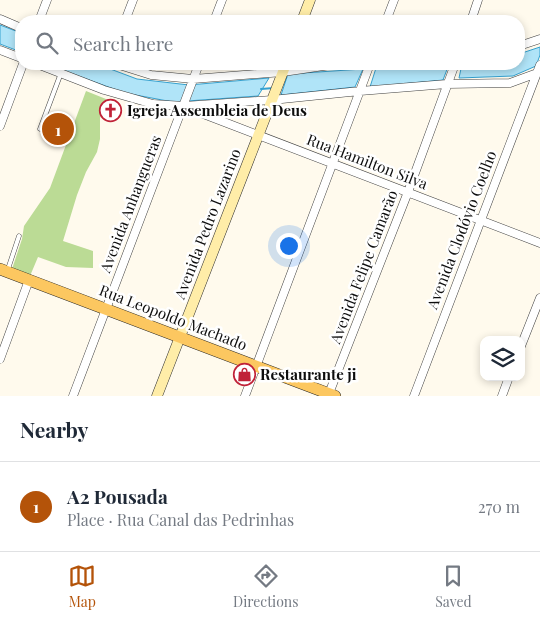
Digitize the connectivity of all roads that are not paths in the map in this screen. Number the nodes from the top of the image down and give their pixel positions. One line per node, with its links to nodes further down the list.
1 (48, 0): 7 (street)
2 (133, 0): 8 (street)
3 (222, 0): 9 (street)
4 (310, 0): 10 (main road)
5 (394, 0): 11 (street)
6 (478, 0): 12 (street)
7 (42, 15)
8 (127, 15)
9 (216, 15)
10 (304, 15)
11 (388, 15)
12 (473, 15)
13 (0, 19): 14 (street)
14 (15, 25)
15 (540, 39): 16 (street)
16 (525, 44)
17 (0, 50): 18 (street)
18 (15, 56)
19 (540, 65): 28 (street, Avenida Clodóvio Coelho)
20 (21, 70): 35 (street)
21 (54, 70): 29 (street)
22 (135, 70): 30 (street)
23 (197, 70): 30 (street)
24 (269, 70): 30 (street)
25 (283, 70): 33 (main road, Avenida Pedro Lazarino)
26 (368, 70): 32 (street)
27 (453, 70): 31 (street, Avenida Felipe Camarão)
28 (538, 72): 31 (street); 40 (street, Avenida Clodóvio Coelho)
29 (62, 73): 34 (street); 36 (lane)
30 (193, 80): 34 (street, Avenida Anhangueras)
31 (448, 81): 32 (street); 39 (street, Avenida Felipe Camarão)
32 (362, 87): 33 (street); 38 (street)
33 (272, 100): 34 (street); 37 (main road, Avenida Pedro Lazarino)
34 (184, 105): 37 (street, Rua Hamilton Silva); 46 (street, Avenida Anhangueras)
35 (0, 126)
36 (40, 129)
37 (259, 135): 38 (street, Rua Hamilton Silva); 47 (main road, Avenida Pedro Lazarino)
38 (332, 163): 39 (street, Rua Hamilton Silva); 50 (street)
39 (408, 192): 40 (street, Rua Hamilton Silva); 52 (street, Avenida Felipe Camarão)
40 (480, 220): 42 (street, Rua Hamilton Silva); 56 (street, Avenida Clodóvio Coelho)
41 (19, 236): 43 (lane)
42 (540, 243)
43 (4, 270): 44 (main road, Rua Leopoldo Machado)
44 (29, 280): 46 (main road, Rua Leopoldo Machado); 49 (street)
45 (540, 298): 48 (street)
46 (106, 308): 47 (main road, Rua Leopoldo Machado); 53 (street, Avenida Anhangueras)
47 (180, 336): 50 (main road, Rua Leopoldo Machado); 54 (main road, Avenida Pedro Lazarino)
48 (525, 336)
49 (0, 359)
50 (257, 366): 52 (main road, Rua Leopoldo Machado); 55 (street)
51 (508, 381): 57 (street)
52 (331, 395)
53 (72, 396)
54 (157, 396)
55 (245, 396)
56 (414, 396)
57 (502, 396)

